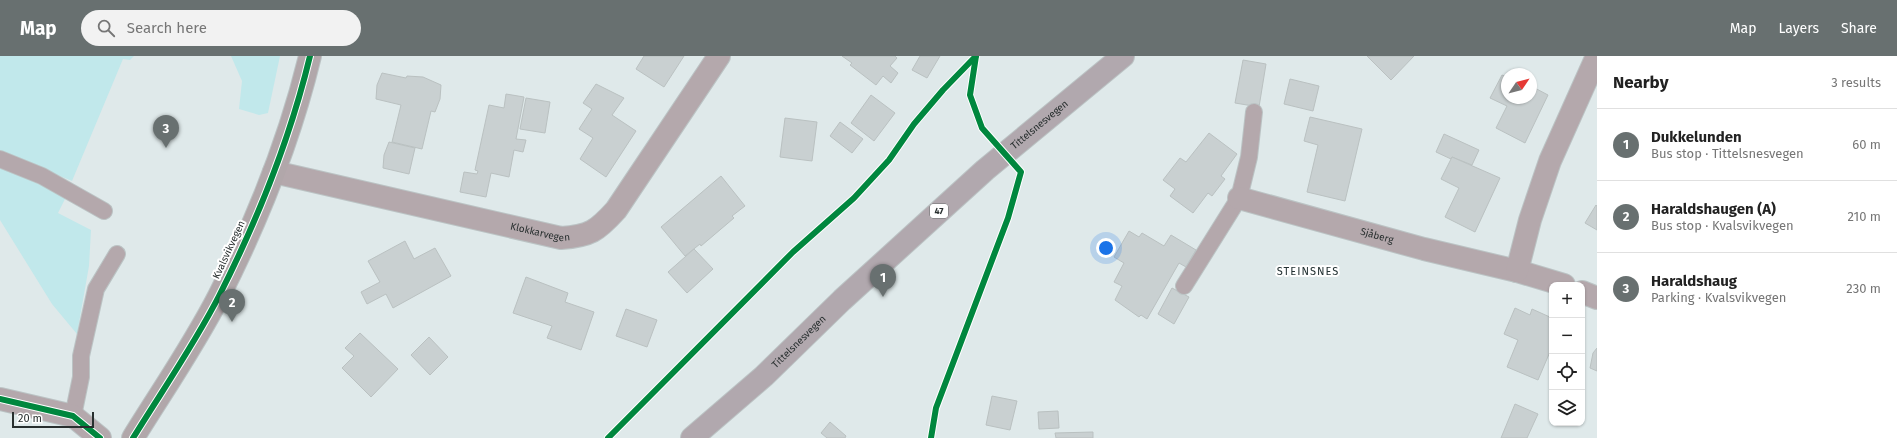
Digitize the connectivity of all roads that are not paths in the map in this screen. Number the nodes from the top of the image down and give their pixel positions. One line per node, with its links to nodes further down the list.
1 (310, 56): 7 (main road, Kvalsvikvegen)
2 (719, 56): 7 (street, Klokkarvegen)
3 (1123, 56): 16 (main road, Tittelsnesvegen / 47)
4 (1597, 56): 11 (street)
5 (1254, 112): 8 (lane)
6 (0, 159): 9 (lane)
7 (274, 172): 20 (main road, Kvalsvikvegen)
8 (1239, 198): 11 (street, Sjåberg); 13 (lane)
9 (104, 210)
10 (117, 254): 18 (lane)
11 (1517, 271): 12 (street, Sjåberg)
12 (1554, 282)
13 (1184, 286)
14 (1585, 293): 15 (street)
15 (1597, 298)
16 (764, 376): 21 (main road, Tittelsnesvegen / 47); 22 (main road, Tittelsnesvegen / 47)
17 (0, 398): 18 (street)
18 (73, 416): 19 (street)
19 (100, 438)
20 (133, 438)
21 (692, 438)
22 (711, 438)

